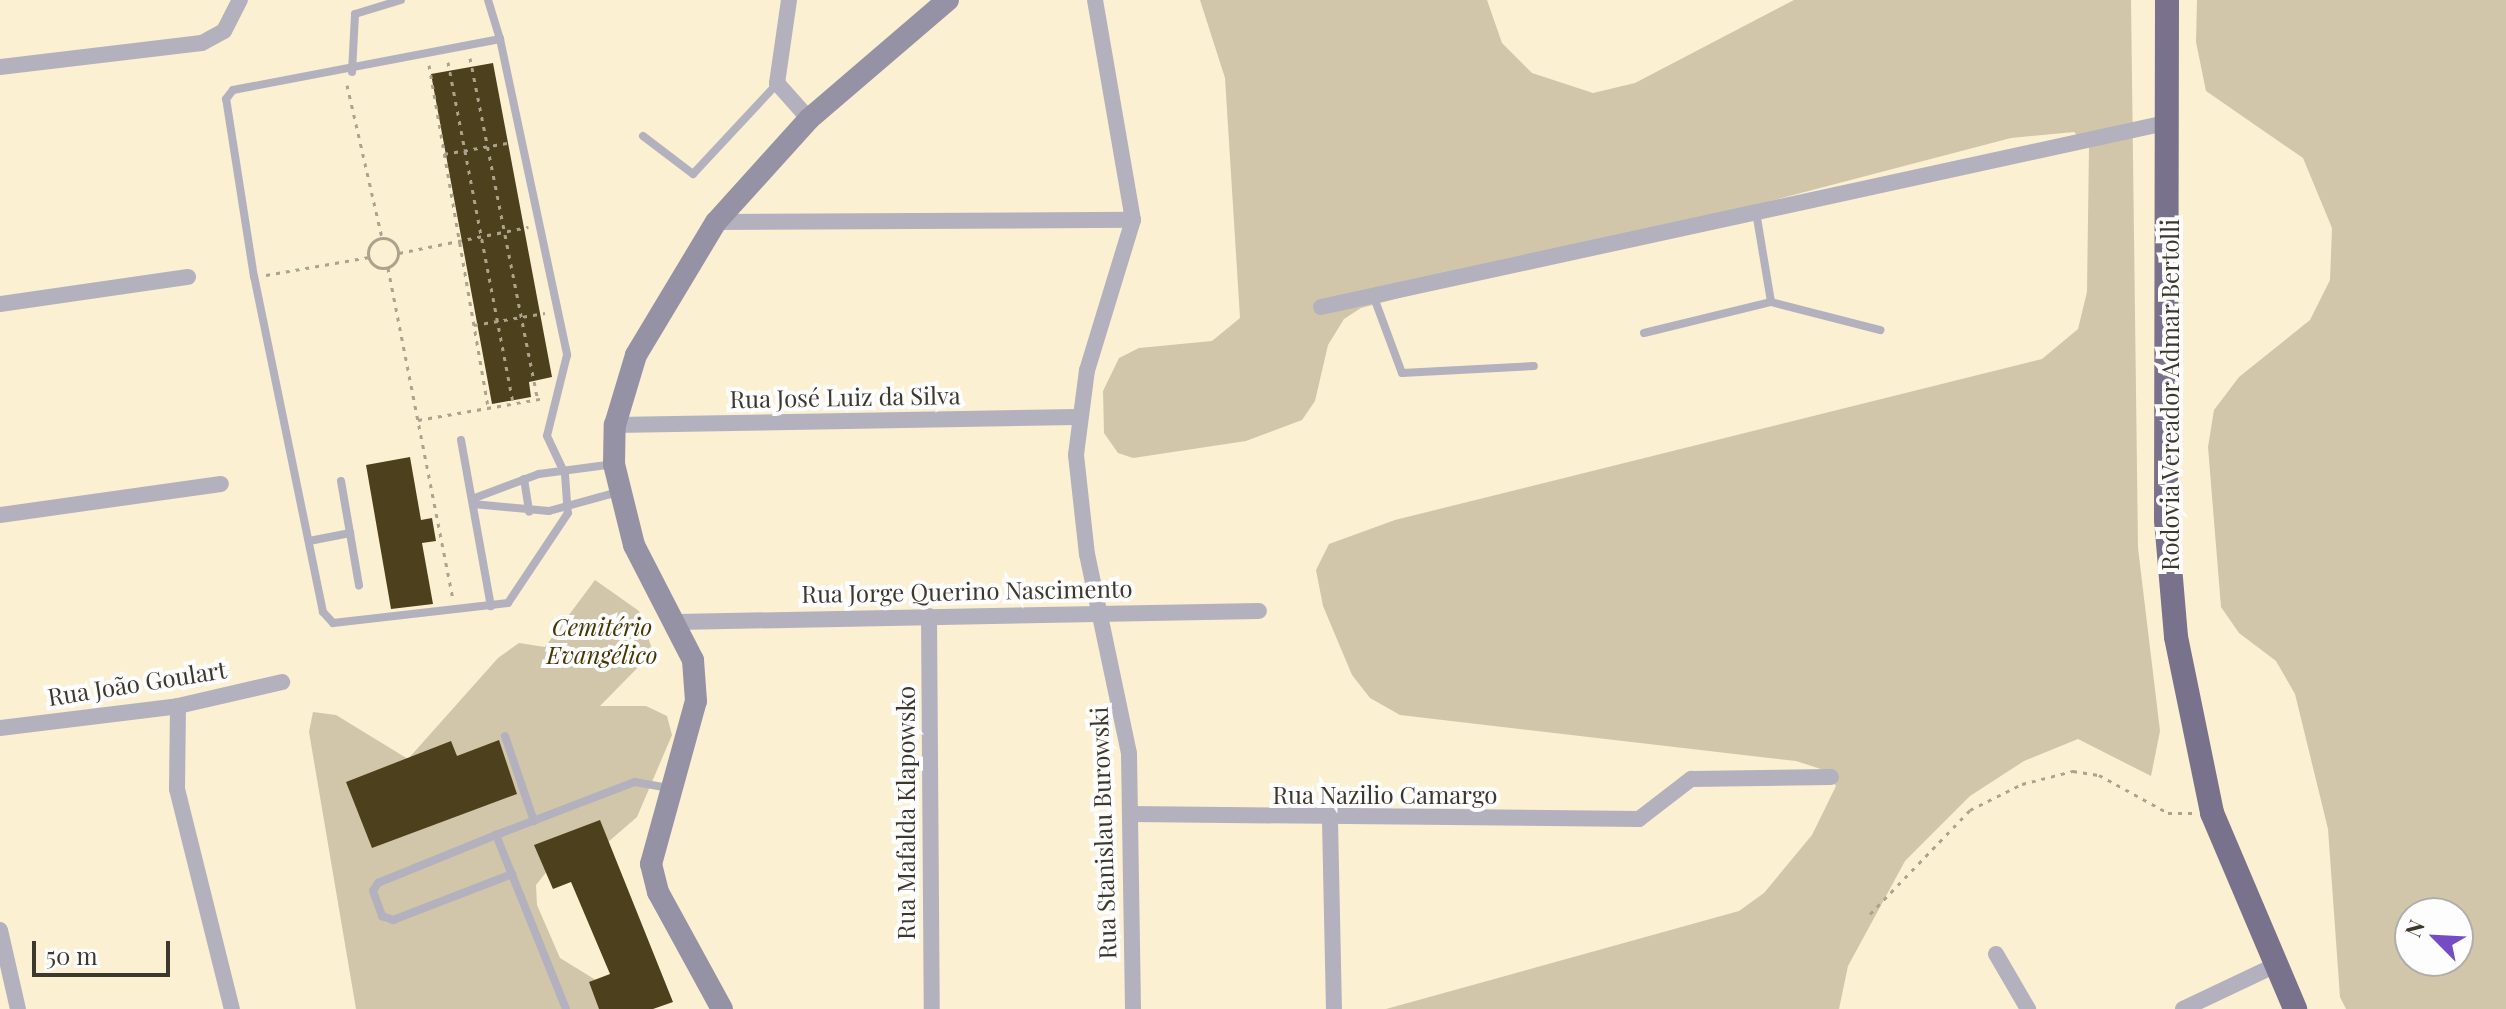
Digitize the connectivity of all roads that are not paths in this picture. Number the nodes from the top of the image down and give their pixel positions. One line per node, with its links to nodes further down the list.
1 (240, 0): 9 (street)
2 (401, 0): 10 (lane)
3 (488, 0): 8 (lane)
4 (789, 0): 11 (street)
5 (948, 0): 12 (main road)
6 (1095, 0): 16 (street, Rua Stanislau Burowski)
7 (2167, 0): 13 (highway, Rodovia Vereador Admar Bertolli)
8 (500, 39): 10 (lane); 30 (lane)
9 (0, 67)
10 (348, 72): 40 (lane)
11 (777, 83): 12 (street); 14 (lane)
12 (809, 119): 17 (main road)
13 (2170, 122): 15 (street); 60 (highway, Rodovia Vereador Admar Bertolli)
14 (643, 136)
15 (1756, 212): 19 (street); 20 (lane)
16 (1133, 220): 17 (street); 26 (street, Rua Stanislau Burowski)
17 (716, 222): 27 (main road)
18 (188, 277): 21 (street)
19 (1373, 295): 22 (street); 25 (lane)
20 (1771, 302): 23 (lane); 24 (lane)
21 (0, 304)
22 (1321, 307)
23 (1880, 330)
24 (1644, 333)
25 (1534, 366)
26 (1076, 417): 27 (street, Rua José Luiz da Silva); 43 (street, Rua Stanislau Burowski)
27 (615, 425): 29 (main road)
28 (461, 440): 36 (lane)
29 (614, 464): 30 (lane); 34 (main road)
30 (565, 474): 31 (lane); 35 (lane)
31 (524, 479): 36 (lane); 37 (lane)
32 (341, 481): 39 (lane)
33 (221, 484): 38 (street)
34 (618, 492): 35 (lane); 46 (main road)
35 (571, 501): 37 (lane); 42 (lane)
36 (472, 502): 37 (lane); 42 (lane)
37 (529, 512)
38 (0, 515)
39 (350, 533): 40 (lane); 41 (lane)
40 (309, 541): 42 (lane)
41 (359, 585)
42 (491, 606)
43 (1099, 610): 44 (street, Rua Jorge Querino Nascimento); 45 (street, Rua Jorge Querino Nascimento); 53 (street, Rua Stanislau Burowski)
44 (1259, 611)
45 (929, 616): 46 (street, Rua Jorge Querino Nascimento); 65 (street, Rua Mafalda Klapowsko)
46 (677, 622): 52 (main road)
47 (282, 682): 48 (street, Rua João Goulart)
48 (178, 706): 49 (street, Rua João Goulart); 62 (street)
49 (0, 728)
50 (505, 736): 55 (lane)
51 (1831, 777): 54 (street, Rua Nazilio Camargo)
52 (671, 789): 55 (lane); 64 (main road)
53 (1131, 814): 54 (street, Rua Nazilio Camargo); 66 (street, Rua Stanislau Burowski)
54 (1330, 820): 67 (street)
55 (534, 821): 56 (lane)
56 (496, 835): 57 (lane); 57 (lane)
57 (512, 874): 63 (lane)
58 (0, 930): 61 (street)
59 (1996, 954): 68 (street)
60 (2274, 966): 69 (street); 70 (highway, Rodovia Vereador Admar Bertolli)
61 (18, 1009)
62 (232, 1009)
63 (566, 1009)
64 (722, 1009)
65 (932, 1009)
66 (1133, 1009)
67 (1334, 1009)
68 (2028, 1009)
69 (2183, 1009)
70 (2295, 1009)

